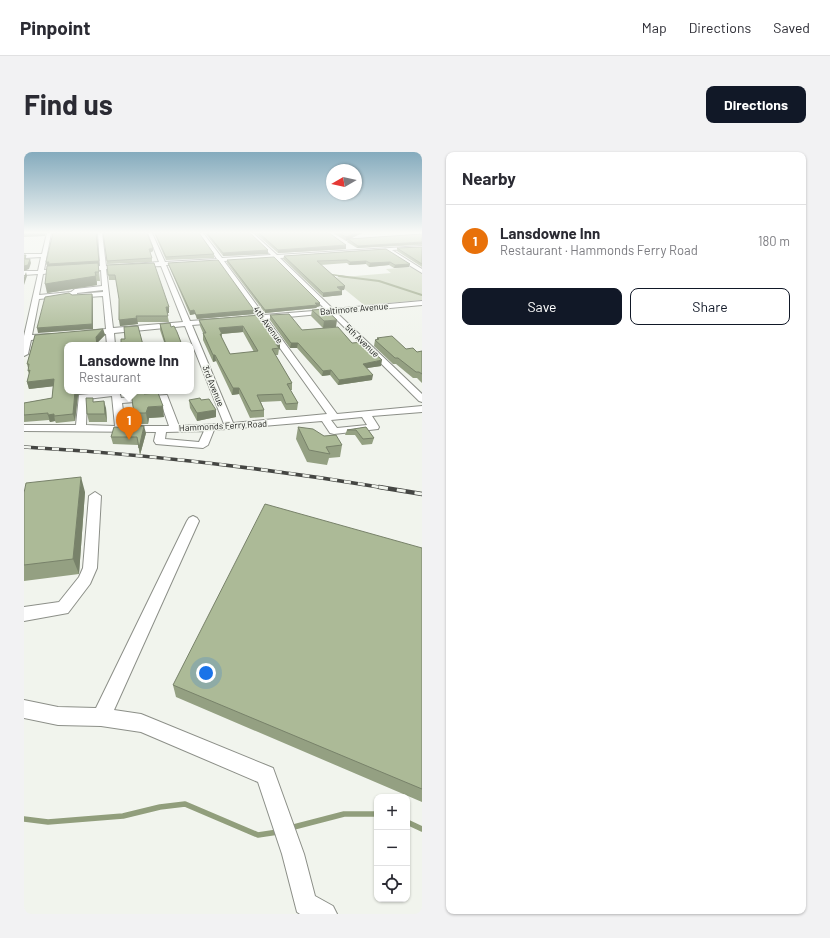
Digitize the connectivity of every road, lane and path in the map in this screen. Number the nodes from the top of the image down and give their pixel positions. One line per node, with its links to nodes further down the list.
1 (103, 268): 11 (street)
2 (41, 269): 9 (street)
3 (79, 269): 4 (street)
4 (90, 269)
5 (165, 269): 18 (street, 3rd Avenue)
6 (226, 269): 15 (street, 4th Avenue)
7 (288, 269): 14 (street, 5th Avenue)
8 (72, 270): 9 (street)
9 (40, 272): 10 (street); 12 (street)
10 (24, 273)
11 (105, 291): 12 (street); 19 (street)
12 (36, 297): 22 (street)
13 (422, 303): 14 (street, Baltimore Avenue)
14 (332, 311): 15 (street, Baltimore Avenue); 28 (street, 5th Avenue)
15 (262, 317): 16 (street, Baltimore Avenue); 31 (street, 4th Avenue)
16 (240, 319)
17 (225, 321): 18 (street)
18 (188, 324): 19 (street); 35 (street, 3rd Avenue)
19 (110, 331): 20 (street); 23 (street)
20 (80, 334)
21 (58, 336): 22 (street)
22 (26, 338): 24 (street)
23 (111, 342)
24 (24, 354)
25 (90, 394): 36 (street)
26 (104, 394): 27 (street)
27 (116, 395): 37 (street); 39 (street)
28 (422, 399)
29 (422, 409): 30 (street, Hammonds Ferry Road)
30 (366, 414): 31 (street, Hammonds Ferry Road); 40 (street)
31 (330, 418): 32 (street, Hammonds Ferry Road); 40 (street, 4th Avenue)
32 (299, 421): 35 (street, Hammonds Ferry Road); 41 (street)
33 (24, 428): 36 (street, Hammonds Ferry Road)
34 (210, 428): 35 (street, Hammonds Ferry Road); 38 (street); 39 (street, Hammonds Ferry Road)
35 (230, 428)
36 (81, 429): 37 (street, Hammonds Ferry Road)
37 (120, 429): 38 (street, Hammonds Ferry Road)
38 (162, 429): 39 (street, Hammonds Ferry Road)
39 (175, 429)
40 (334, 431): 42 (street)
41 (305, 432)
42 (321, 432)
43 (95, 496): 45 (street)
44 (193, 521): 47 (street)
45 (24, 614)
46 (24, 709): 47 (street)
47 (101, 717): 48 (street)
48 (325, 914)

